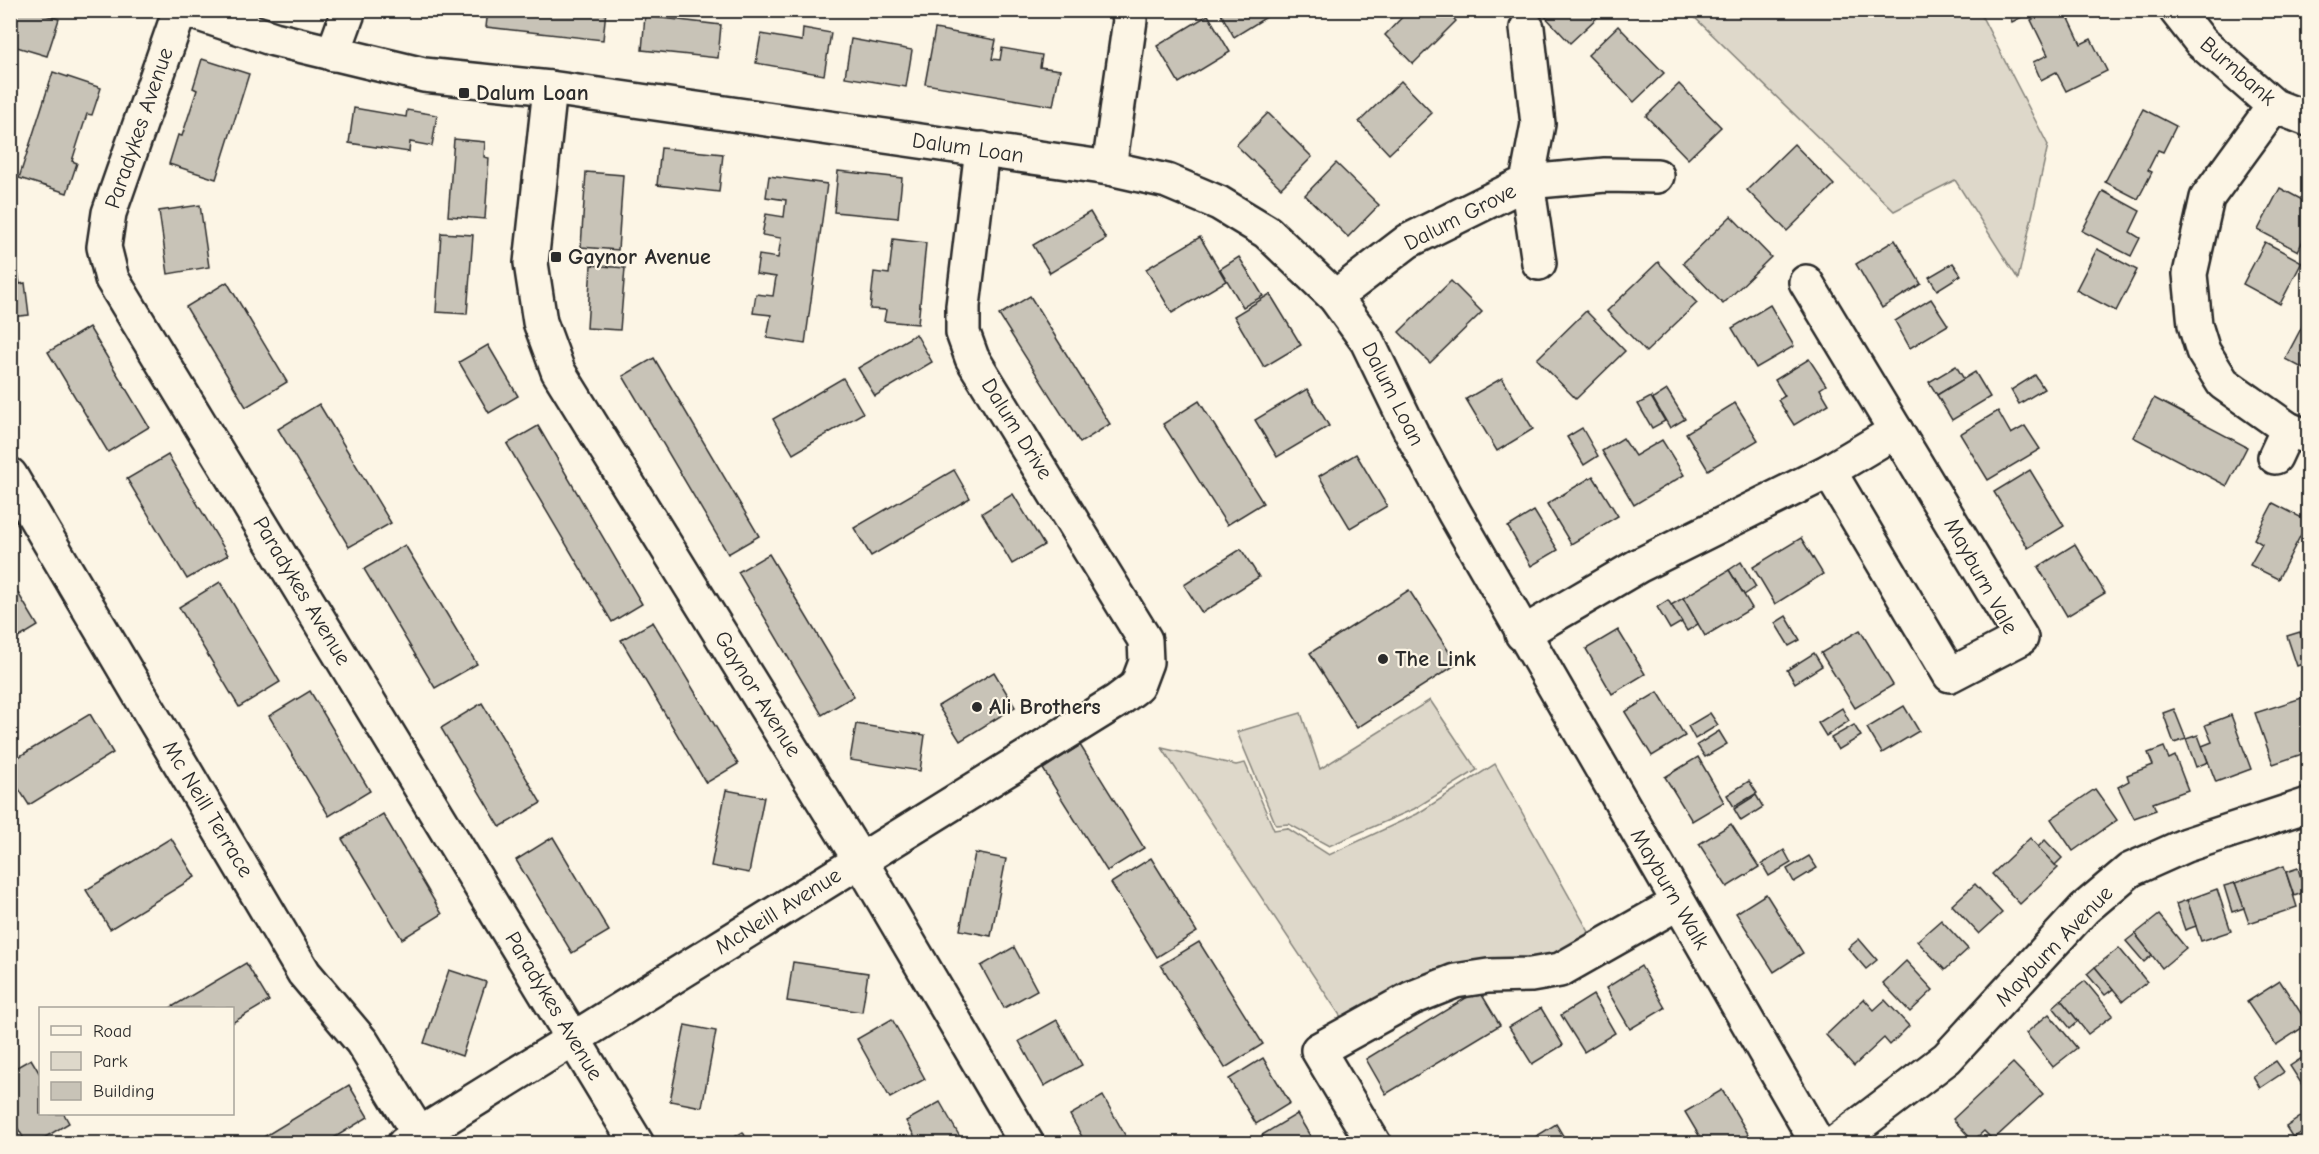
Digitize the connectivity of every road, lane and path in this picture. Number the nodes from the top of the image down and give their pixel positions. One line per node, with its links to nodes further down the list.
1 (180, 10): 27 (street, Paradykes Avenue)
2 (188, 10): 7 (street, Dalum Loan)
3 (349, 10): 7 (street)
4 (1128, 10): 12 (street)
5 (2176, 10): 9 (street, Burnbank)
6 (1527, 28): 14 (street, Dalum Grove)
7 (333, 54): 8 (street, Dalum Loan)
8 (550, 88): 11 (street, Dalum Loan); 25 (street, Gaynor Avenue)
9 (2274, 106): 10 (street, Burnbank); 19 (street)
10 (2308, 119)
11 (982, 149): 12 (street, Dalum Loan); 23 (street, Dalum Drive)
12 (1109, 168): 17 (street, Dalum Loan)
13 (1657, 176): 14 (street, Dalum Grove)
14 (1527, 182): 15 (street, Dalum Grove); 17 (street, Dalum Grove)
15 (1539, 263)
16 (1806, 282): 18 (street, Mayburn Vale)
17 (1335, 297): 22 (street, Dalum Loan)
18 (1896, 431): 20 (street); 20 (street, Mayburn Vale)
19 (2291, 441)
20 (1829, 471): 22 (street)
21 (10, 475): 28 (street, Mc Neill Terrace)
22 (1522, 634): 26 (street, Mayburn Walk)
23 (1137, 686): 25 (street, McNeill Avenue)
24 (2308, 805): 33 (street, Mayburn Avenue)
25 (860, 860): 27 (street, McNeill Avenue); 30 (street, Gaynor Avenue)
26 (1678, 903): 31 (street); 32 (street, Mayburn Walk)
27 (573, 1038): 28 (street, McNeill Avenue); 29 (street, Paradykes Avenue)
28 (411, 1139)
29 (637, 1143)
30 (1027, 1143)
31 (1374, 1143)
32 (1818, 1143)
33 (1834, 1143)

